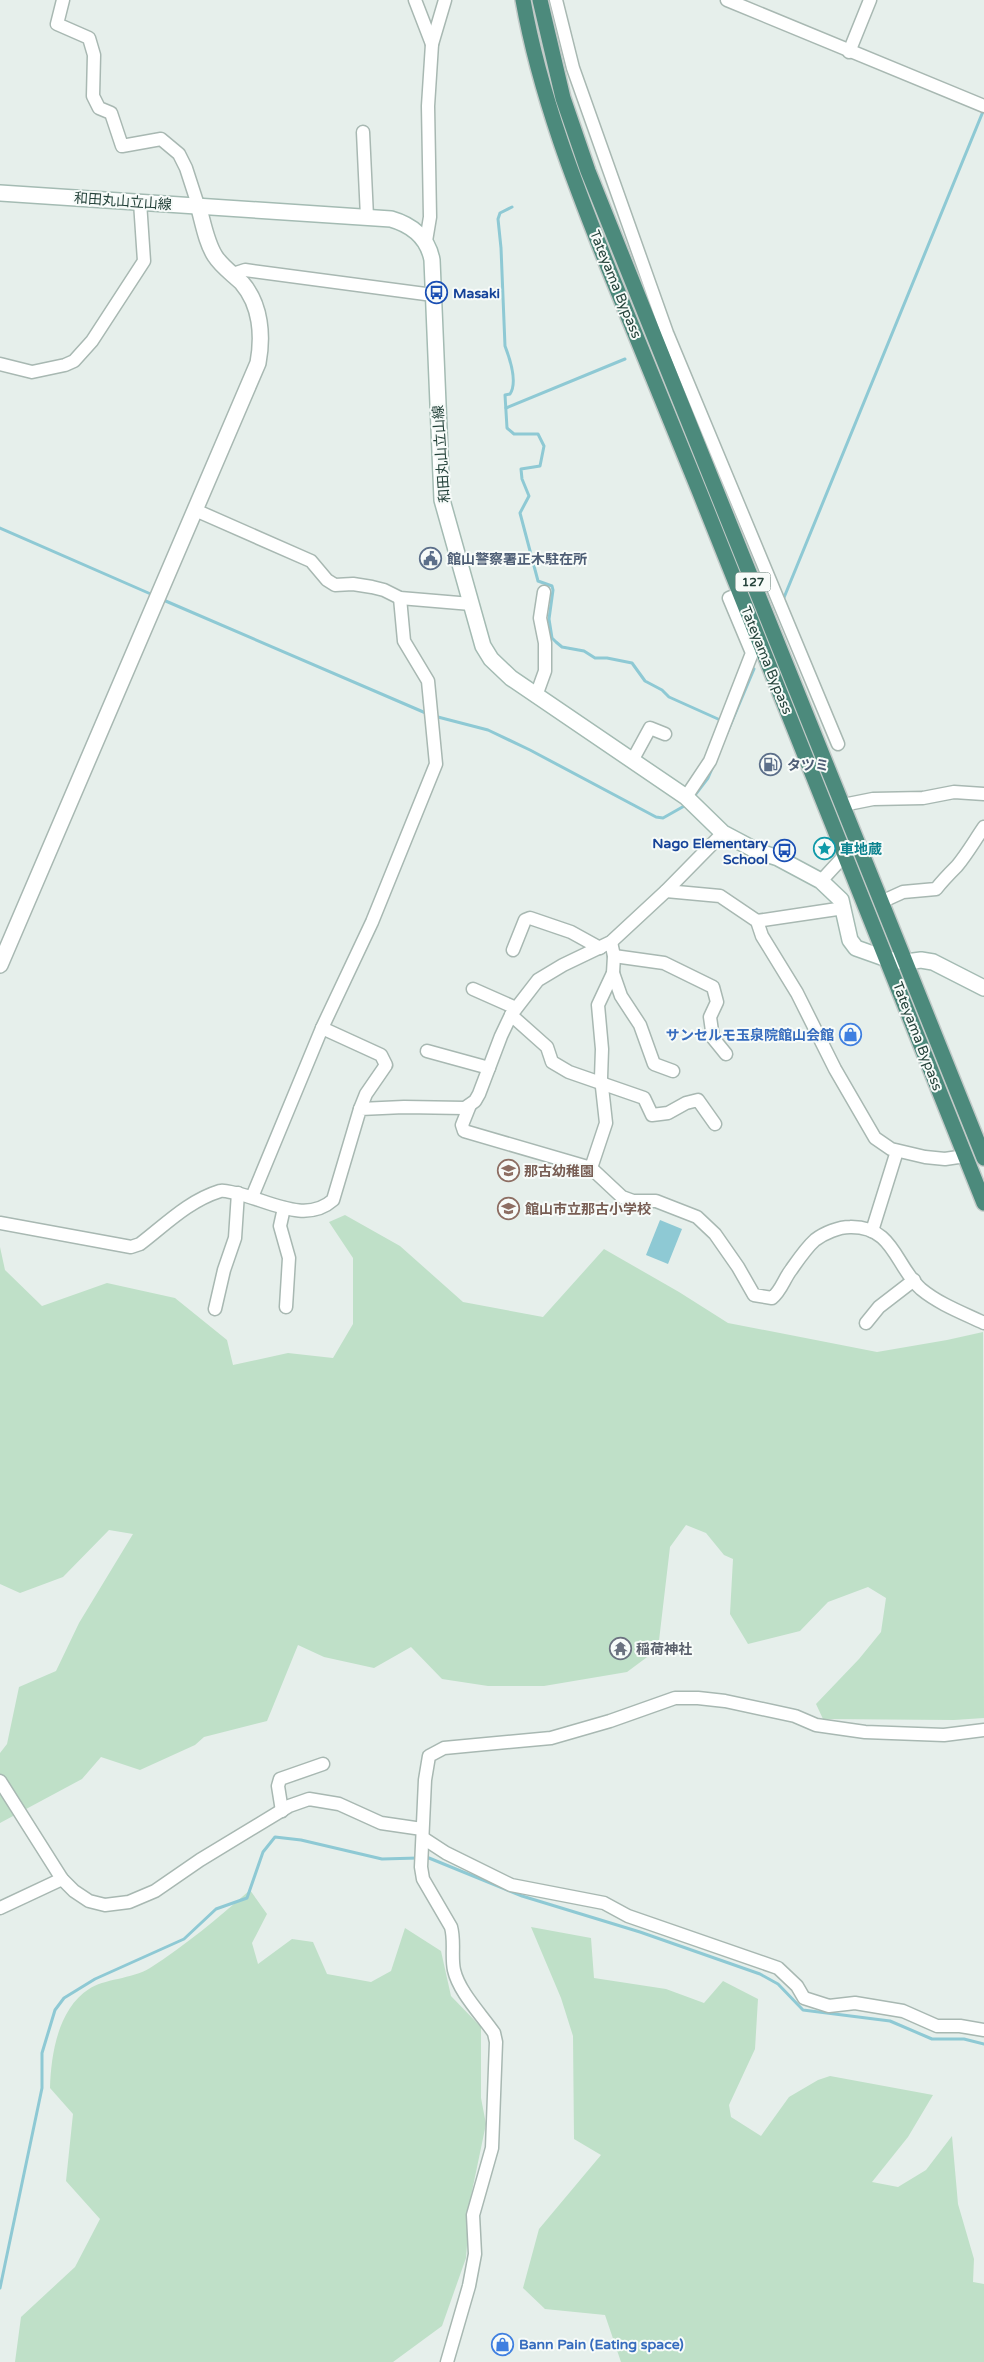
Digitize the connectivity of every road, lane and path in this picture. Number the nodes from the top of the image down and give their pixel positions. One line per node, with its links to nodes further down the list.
1 (63, 0): 15 (street)
2 (415, 0): 9 (street)
3 (445, 0): 9 (street)
4 (523, 0): 23 (highway, Tateyama Bypass / 127)
5 (540, 0): 32 (highway, Tateyama Bypass / 127)
6 (556, 0): 28 (street)
7 (727, 0): 10 (street)
8 (870, 0): 10 (street)
9 (432, 44): 17 (street)
10 (849, 52): 11 (street)
11 (983, 106)
12 (363, 132): 16 (street)
13 (0, 193): 14 (main road, 和田丸山立山線)
14 (140, 202): 15 (main road, 和田丸山立山線); 20 (street)
15 (198, 205): 16 (main road, 和田丸山立山線); 18 (main road)
16 (367, 217): 17 (main road, 和田丸山立山線)
17 (426, 241): 19 (main road, 和田丸山立山線)
18 (233, 274): 19 (street); 21 (main road)
19 (433, 295): 25 (main road, 和田丸山立山線)
20 (0, 364)
21 (195, 510): 24 (street); 46 (main road)
22 (544, 592): 26 (street)
23 (741, 593): 31 (street); 35 (highway, Tateyama Bypass / 127)
24 (400, 598): 25 (street); 51 (street)
25 (471, 604): 26 (main road, 和田丸山立山線)
26 (536, 696): 29 (main road, 和田丸山立山線)
27 (665, 734): 29 (street)
28 (838, 744)
29 (632, 761): 31 (main road, 和田丸山立山線)
30 (984, 794): 32 (street)
31 (686, 797): 34 (main road, 和田丸山立山線)
32 (843, 805): 38 (highway, Tateyama Bypass / 127)
33 (984, 827): 38 (street)
34 (723, 833): 36 (main road, 和田丸山立山線); 37 (street)
35 (844, 856): 36 (street); 44 (highway, Tateyama Bypass / 127)
36 (821, 881): 39 (main road, 和田丸山立山線)
37 (666, 891): 40 (street); 41 (street)
38 (881, 902): 45 (highway, Tateyama Bypass / 127)
39 (844, 908): 40 (street); 44 (main road, 和田丸山立山線)
40 (757, 921): 60 (street)
41 (605, 945): 42 (street); 43 (street); 50 (street)
42 (513, 950)
43 (614, 956): 47 (street); 53 (street)
44 (888, 959): 45 (main road, 和田丸山立山線); 61 (highway, Tateyama Bypass / 127)
45 (906, 962): 48 (main road, 和田丸山立山線); 62 (highway, Tateyama Bypass / 127)
46 (0, 964)
47 (613, 973): 55 (street); 56 (street)
48 (984, 988)
49 (473, 989): 50 (street)
50 (513, 1011): 54 (street); 56 (street)
51 (322, 1028): 58 (street); 65 (street)
52 (427, 1052): 54 (street)
53 (726, 1054)
54 (488, 1068): 57 (street)
55 (673, 1071)
56 (601, 1082): 59 (street); 63 (street)
57 (470, 1105): 58 (street); 63 (street)
58 (360, 1109): 67 (street)
59 (715, 1124)
60 (897, 1151): 61 (street); 69 (street)
61 (965, 1156): 66 (highway, Tateyama Bypass / 127)
62 (984, 1158)
63 (591, 1168): 69 (street)
64 (238, 1193): 65 (street); 68 (street); 72 (street)
65 (252, 1197): 67 (street)
66 (984, 1203)
67 (284, 1208): 71 (street)
68 (0, 1223)
69 (872, 1231): 70 (street)
70 (914, 1280): 73 (street); 74 (street)
71 (286, 1307)
72 (215, 1309)
73 (866, 1323)
74 (984, 1323)
75 (984, 1730): 79 (street)
76 (323, 1764): 78 (street)
77 (0, 1781): 80 (street)
78 (282, 1811): 79 (street); 80 (street)
79 (423, 1833): 82 (street); 83 (street)
80 (62, 1878): 81 (street)
81 (0, 1908)
82 (984, 2030)
83 (447, 2362)

